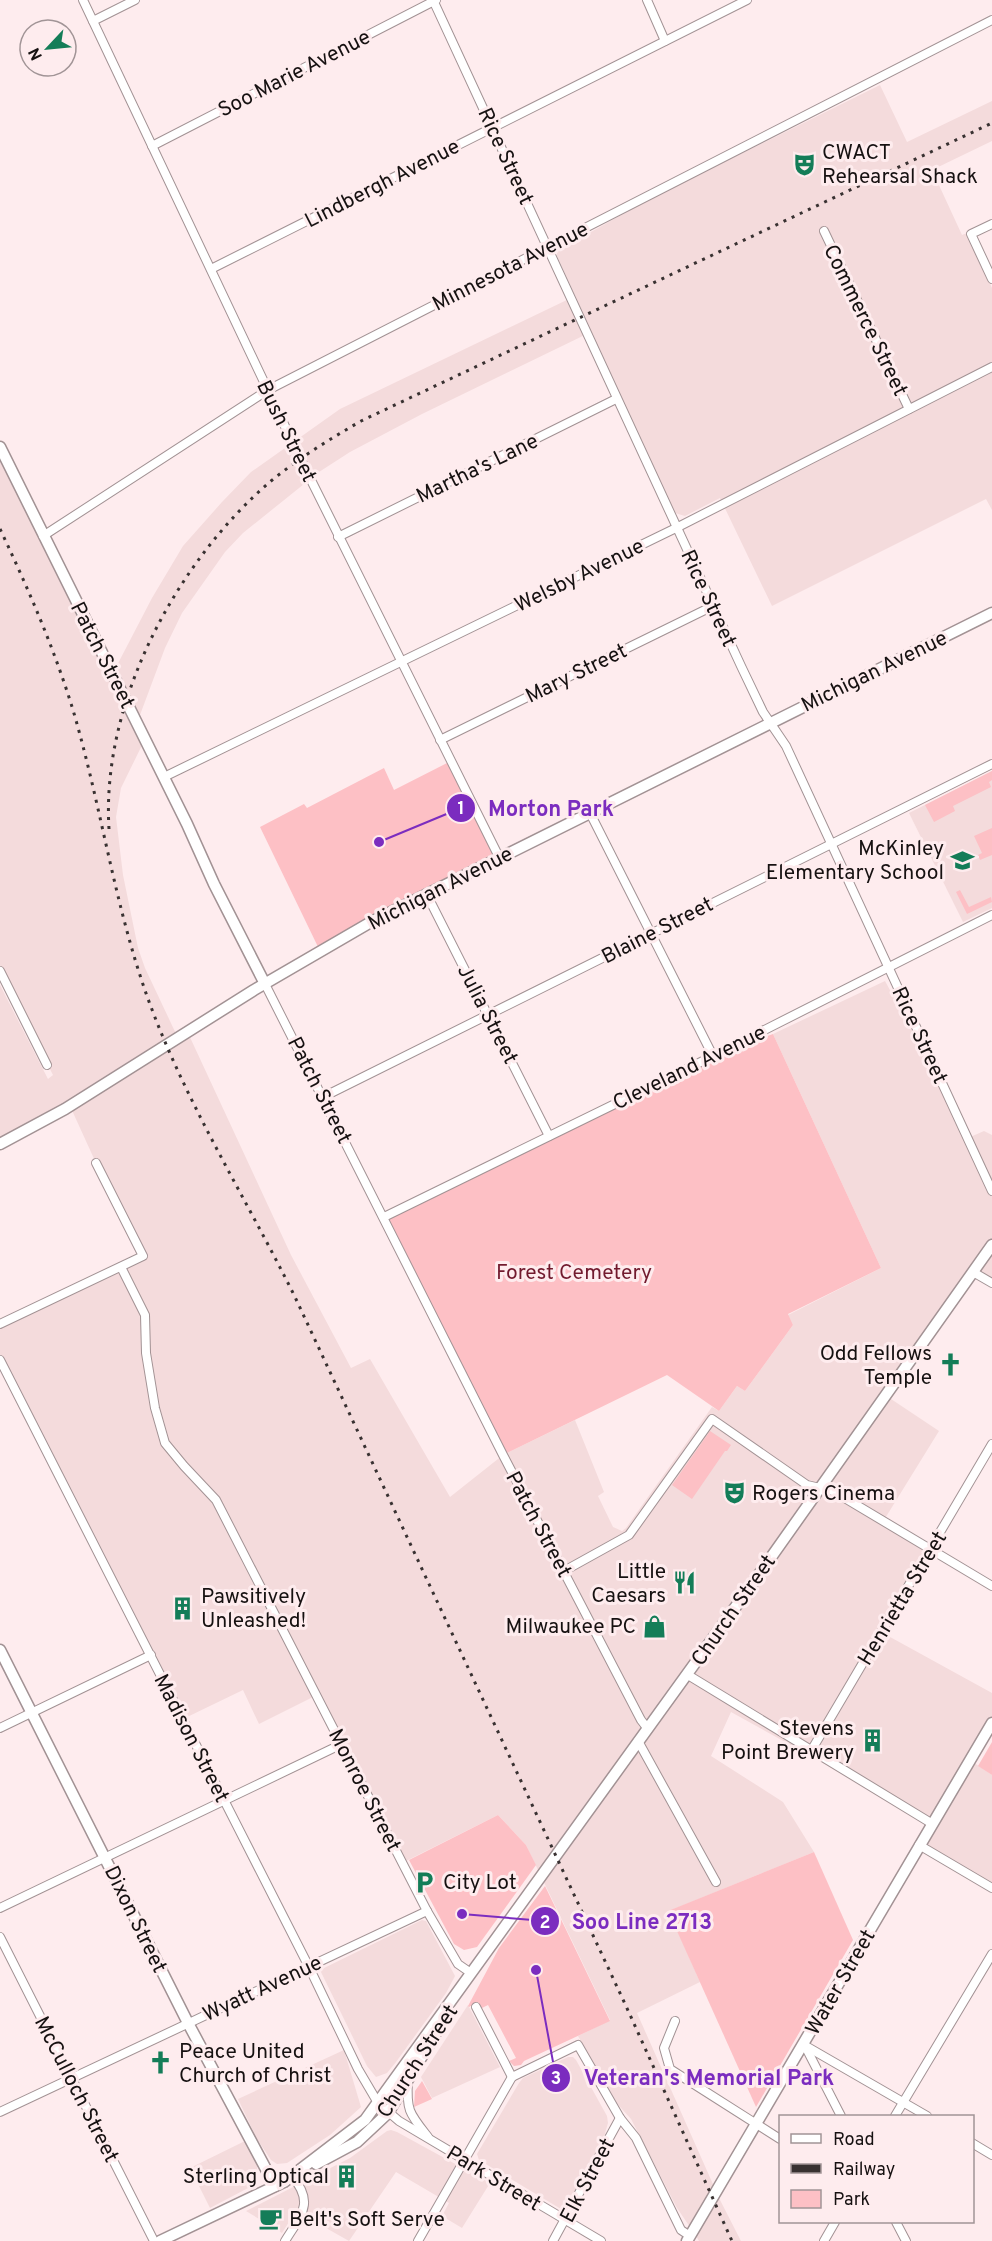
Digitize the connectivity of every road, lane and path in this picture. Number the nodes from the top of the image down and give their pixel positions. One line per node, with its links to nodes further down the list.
1 (84, 0): 7 (street, Bush Street)
2 (135, 0): 7 (street)
3 (434, 0): 9 (street, Rice Street); 10 (street, Soo Marie Avenue)
4 (646, 0): 8 (street)
5 (747, 0): 8 (street, Lindbergh Avenue)
6 (992, 20): 13 (street, Minnesota Avenue)
7 (93, 21): 10 (street, Bush Street)
8 (665, 41): 9 (street, Lindbergh Avenue)
9 (493, 128): 13 (street, Rice Street); 14 (street, Lindbergh Avenue)
10 (152, 146): 14 (street, Bush Street)
11 (992, 224): 15 (street)
12 (824, 231): 19 (street, Commerce Street)
13 (548, 246): 17 (street, Minnesota Avenue); 18 (street, Rice Street)
14 (211, 269): 17 (street, Bush Street)
15 (992, 279)
16 (992, 367): 19 (street, Welsby Avenue)
17 (268, 390): 22 (street, Minnesota Avenue); 23 (street, Bush Street)
18 (616, 399): 21 (street, Rice Street); 23 (street, Martha's Lane)
19 (909, 409): 21 (street, Welsby Avenue)
20 (0, 447): 22 (street, Patch Street)
21 (676, 528): 24 (street, Rice Street); 26 (street, Welsby Avenue)
22 (43, 536): 30 (street, Patch Street)
23 (338, 537): 26 (street, Bush Street)
24 (713, 606): 27 (street, Rice Street); 28 (street, Mary Street)
25 (992, 614): 27 (street, Michigan Avenue)
26 (402, 663): 28 (street, Bush Street); 30 (street, Welsby Avenue)
27 (771, 722): 31 (street, Michigan Avenue); 32 (street, Rice Street)
28 (440, 740): 33 (street, Bush Street)
29 (992, 764): 32 (street, Blaine Street)
30 (164, 777): 39 (street, Patch Street)
31 (590, 813): 33 (street, Michigan Avenue); 36 (street)
32 (831, 843): 36 (street, Blaine Street); 37 (street, Rice Street)
33 (499, 858): 34 (street, Michigan Avenue)
34 (426, 893): 39 (street, Michigan Avenue); 40 (street, Julia Street)
35 (992, 915): 37 (street, Cleveland Avenue)
36 (651, 933): 40 (street, Blaine Street); 41 (street)
37 (888, 967): 41 (street, Cleveland Avenue); 47 (street, Rice Street)
38 (0, 971): 42 (street)
39 (266, 984): 43 (street, Patch Street); 45 (street, Michigan Avenue)
40 (488, 1015): 43 (street, Blaine Street); 44 (street, Julia Street)
41 (713, 1056): 44 (street, Cleveland Avenue)
42 (47, 1065)
43 (323, 1097): 48 (street, Patch Street)
44 (549, 1136): 48 (street, Cleveland Avenue)
45 (0, 1144)
46 (96, 1163): 50 (street)
47 (992, 1191)
48 (384, 1217): 58 (street, Patch Street)
49 (992, 1245): 51 (street, Church Street)
50 (121, 1267): 53 (street); 68 (street, Monroe Street)
51 (973, 1272): 52 (street); 56 (street, Church Street)
52 (992, 1283)
53 (0, 1324)
54 (0, 1360): 61 (street, Madison Street)
55 (992, 1444): 57 (street, Henrietta Street)
56 (820, 1488): 57 (street); 58 (street); 62 (street, Church Street)
57 (931, 1549): 59 (street); 69 (street, Henrietta Street)
58 (564, 1571): 66 (street, Patch Street)
59 (992, 1586)
60 (0, 1650): 63 (street, Dixon Street)
61 (151, 1655): 63 (street); 70 (street, Madison Street)
62 (688, 1675): 66 (street, Church Street); 69 (street)
63 (32, 1712): 65 (street); 73 (street, Dixon Street)
64 (992, 1723): 71 (street, Water Street)
65 (0, 1728)
66 (648, 1729): 67 (street, Church Street)
67 (638, 1741): 74 (street); 81 (street, Church Street)
68 (342, 1744): 70 (street); 77 (street, Monroe Street)
69 (811, 1750): 71 (street)
70 (224, 1801): 73 (street); 80 (street, Madison Street)
71 (931, 1823): 72 (street, Water Street)
72 (919, 1845): 75 (street); 85 (street, Water Street)
73 (106, 1858): 76 (street); 84 (street, Dixon Street)
74 (716, 1881)
75 (992, 1888)
76 (0, 1908)
77 (427, 1911): 80 (street, Wyatt Avenue); 81 (street, Monroe Street)
78 (0, 1937): 87 (street, McCulloch Street)
79 (992, 1954): 89 (street)
80 (309, 1966): 84 (street, Wyatt Avenue); 90 (street, Madison Street)
81 (471, 1973): 88 (street, Church Street); 90 (street, Church Street)
82 (476, 2007): 86 (street)
83 (675, 2021): 97 (street)
84 (188, 2023): 87 (street, Wyatt Avenue); 104 (street, Dixon Street)
85 (804, 2045): 89 (street); 93 (street); 97 (street, Water Street)
86 (512, 2077): 96 (street); 102 (street)
87 (71, 2078): 91 (street, Wyatt Avenue); 109 (street, McCulloch Street)
88 (408, 2080): 92 (street, Church Street); 99 (street)
89 (903, 2102): 94 (street); 95 (street)
90 (378, 2103): 92 (street, Madison Street); 103 (street, Church Street)
91 (0, 2112)
92 (388, 2113): 99 (street, Park Street); 103 (street, Church Street)
93 (840, 2115)
94 (896, 2115)
95 (925, 2115)
96 (620, 2118): 105 (street, Elk Street); 108 (street)
97 (757, 2125): 98 (street); 108 (street, Water Street)
98 (779, 2138)
99 (431, 2141): 102 (street, Park Street)
100 (974, 2144): 101 (street)
101 (992, 2155)
102 (465, 2161): 105 (street, Park Street); 112 (street)
103 (292, 2176): 104 (street); 111 (street)
104 (275, 2186): 110 (street)
105 (566, 2220): 113 (street, Elk Street); 114 (street, Park Street)
106 (834, 2223): 115 (street)
107 (897, 2223): 116 (street)
108 (689, 2238)
109 (154, 2241)
110 (160, 2241)
111 (285, 2241)
112 (418, 2241)
113 (553, 2241)
114 (601, 2241)
115 (824, 2241)
116 (906, 2241)

